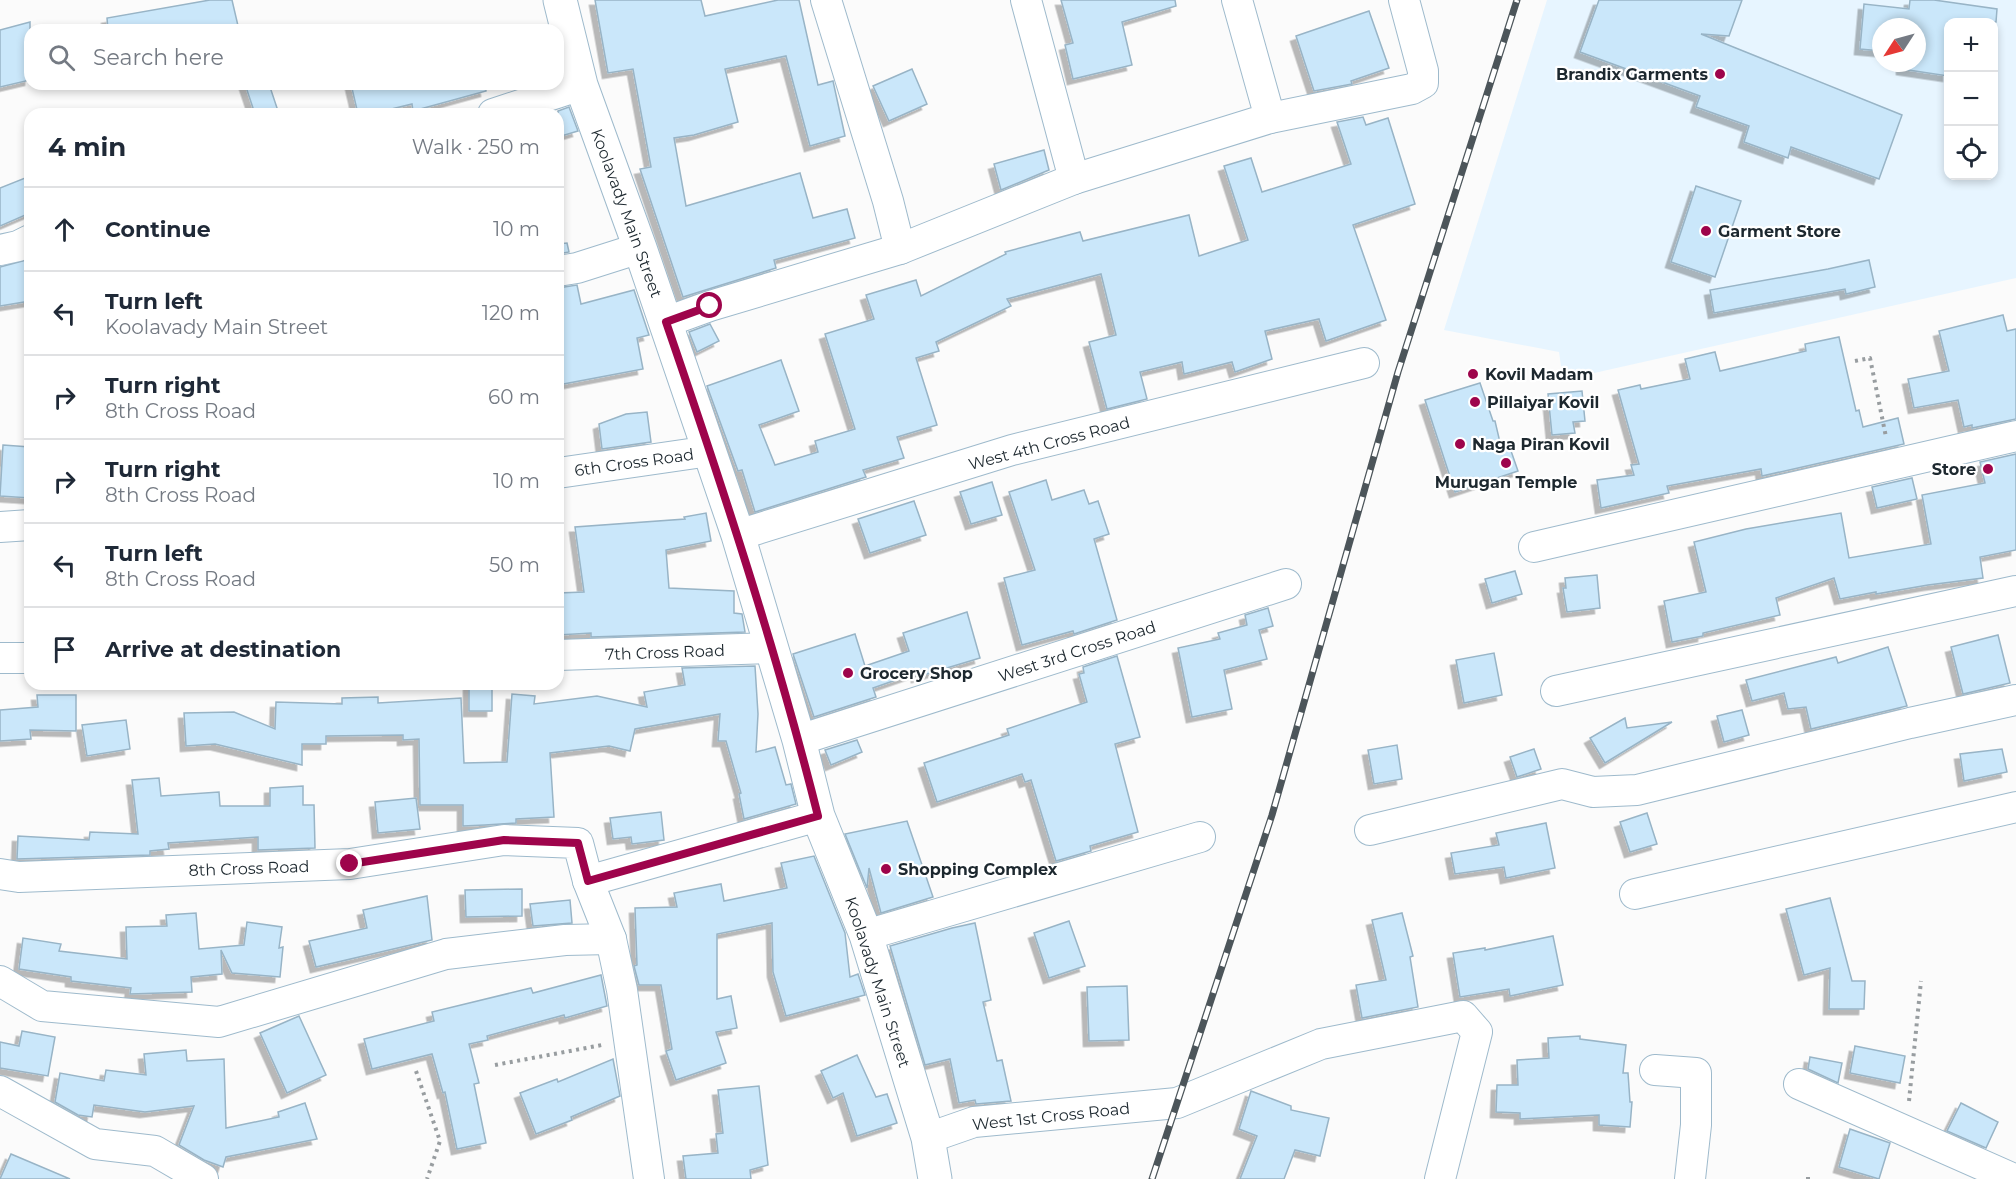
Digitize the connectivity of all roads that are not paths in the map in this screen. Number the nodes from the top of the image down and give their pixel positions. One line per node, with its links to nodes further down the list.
1 (560, 0): 6 (main road, Koolavady Main Street)
2 (826, 0): 12 (street)
3 (1026, 0): 9 (street)
4 (1237, 0): 8 (street)
5 (1404, 0): 8 (street)
6 (581, 85): 7 (street); 11 (main road, Koolavady Main Street)
7 (511, 108)
8 (1270, 118): 9 (street)
9 (1074, 179): 12 (street)
10 (24, 243): 13 (street)
11 (640, 248): 14 (street); 15 (main road, Koolavady Main Street)
12 (900, 249): 15 (street)
13 (0, 250)
14 (564, 270)
15 (666, 322): 18 (main road, Koolavady Main Street)
16 (1364, 363): 22 (street, West 4th Cross Road)
17 (2016, 436): 23 (street)
18 (710, 451): 19 (street, 6th Cross Road); 22 (main road, Koolavady Main Street)
19 (564, 472)
20 (24, 525): 21 (street)
21 (0, 527)
22 (738, 535): 26 (main road, Koolavady Main Street)
23 (1534, 547)
24 (1286, 584): 32 (street, West 3rd Cross Road)
25 (2016, 591): 30 (street)
26 (771, 648): 27 (street, 7th Cross Road); 32 (main road, Koolavady Main Street)
27 (564, 655)
28 (0, 658): 29 (street)
29 (24, 658)
30 (1556, 691)
31 (2016, 700): 35 (street)
32 (799, 740): 34 (main road, Koolavady Main Street)
33 (2016, 807): 39 (street)
34 (818, 816): 38 (street); 40 (main road, Koolavady Main Street)
35 (1370, 830)
36 (1200, 837): 40 (street)
37 (0, 874): 38 (street, 8th Cross Road)
38 (588, 881): 41 (street)
39 (1635, 894)
40 (866, 935): 46 (main road, Koolavady Main Street)
41 (611, 939): 42 (street); 48 (street)
42 (0, 981)
43 (1655, 1070): 51 (street)
44 (1799, 1084): 52 (street)
45 (0, 1092): 47 (street)
46 (928, 1138): 49 (main road, Koolavady Main Street); 50 (street, West 1st Cross Road)
47 (203, 1179)
48 (649, 1179)
49 (935, 1179)
50 (1440, 1179)
51 (1690, 1179)
52 (2014, 1179)

